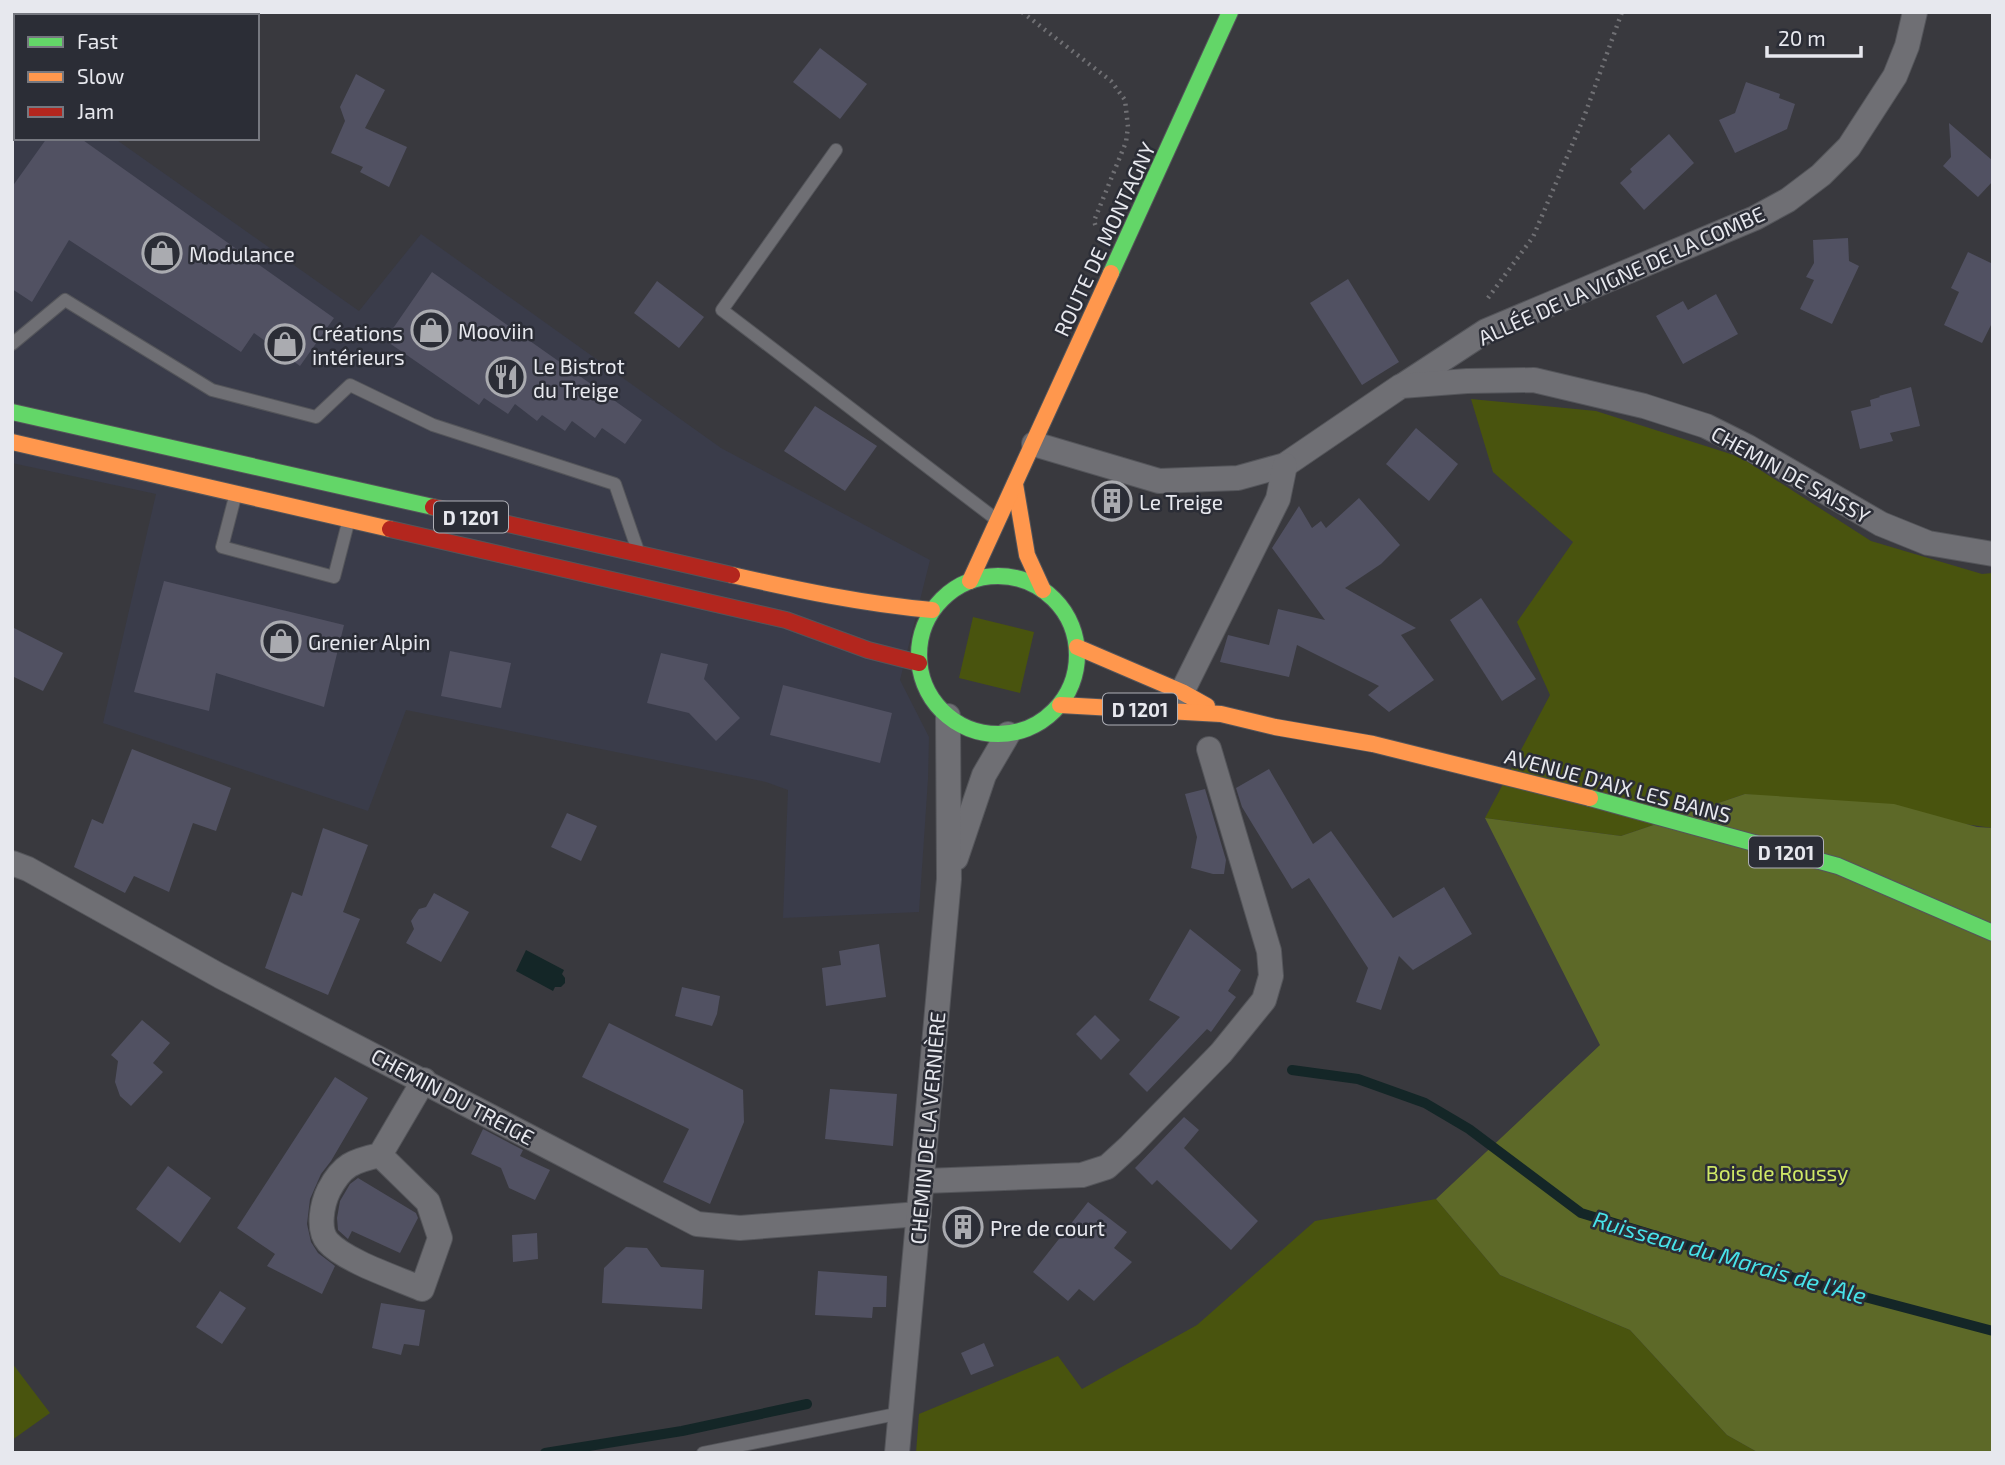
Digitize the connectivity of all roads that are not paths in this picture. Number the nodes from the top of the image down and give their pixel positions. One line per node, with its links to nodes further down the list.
1 (1230, 12): 8 (main road, ROUTE DE MONTAGNY)
2 (1914, 12): 5 (street, ALLÉE DE LA VIGNE DE LA COMBE)
3 (836, 149): 13 (lane)
4 (12, 344): 15 (lane)
5 (1401, 386): 9 (street, CHEMIN DE SAISSY); 14 (street, CHEMIN DE SAISSY)
6 (12, 412): 15 (main road, D 1201)
7 (12, 442): 11 (main road, D 1201)
8 (1034, 443): 9 (street, CHEMIN DE SAISSY); 10 (main road, ROUTE DE MONTAGNY)
9 (1285, 465): 21 (street)
10 (1015, 484): 13 (main road, ROUTE DE MONTAGNY); 17 (main road)
11 (236, 494): 12 (main road, D 1201); 12 (lane)
12 (349, 520): 20 (main road, D 1201)
13 (997, 520): 16 (main road, ROUTE DE MONTAGNY)
14 (1993, 554)
15 (640, 555): 18 (main road, D 1201)
16 (970, 581): 17 (main road); 18 (main road)
17 (1043, 590): 19 (main road)
18 (932, 610): 20 (main road)
19 (1077, 647): 21 (main road, D 1201); 22 (main road)
20 (919, 663): 24 (main road)
21 (1182, 692): 23 (main road, D 1201)
22 (1060, 705): 23 (main road, D 1201); 25 (main road)
23 (1221, 714): 29 (main road, AVENUE D'AIX LES BAINS / D 1201)
24 (948, 716): 25 (main road); 28 (street, CHEMIN DE LA VERNIÈRE)
25 (1008, 734): 28 (street, CHEMIN DE LA VERNIÈRE)
26 (1209, 750): 32 (street)
27 (12, 863): 30 (street, CHEMIN DU TREIGE)
28 (950, 879): 32 (street, CHEMIN DE LA VERNIÈRE)
29 (1993, 933)
30 (424, 1080): 31 (street); 33 (street, CHEMIN DU TREIGE)
31 (380, 1156): 31 (street)
32 (924, 1181): 33 (street, CHEMIN DE LA VERNIÈRE)
33 (919, 1214): 34 (street, CHEMIN DE LA VERNIÈRE)
34 (901, 1413): 35 (lane); 36 (street, CHEMIN DE LA VERNIÈRE)
35 (703, 1453)
36 (897, 1453)

